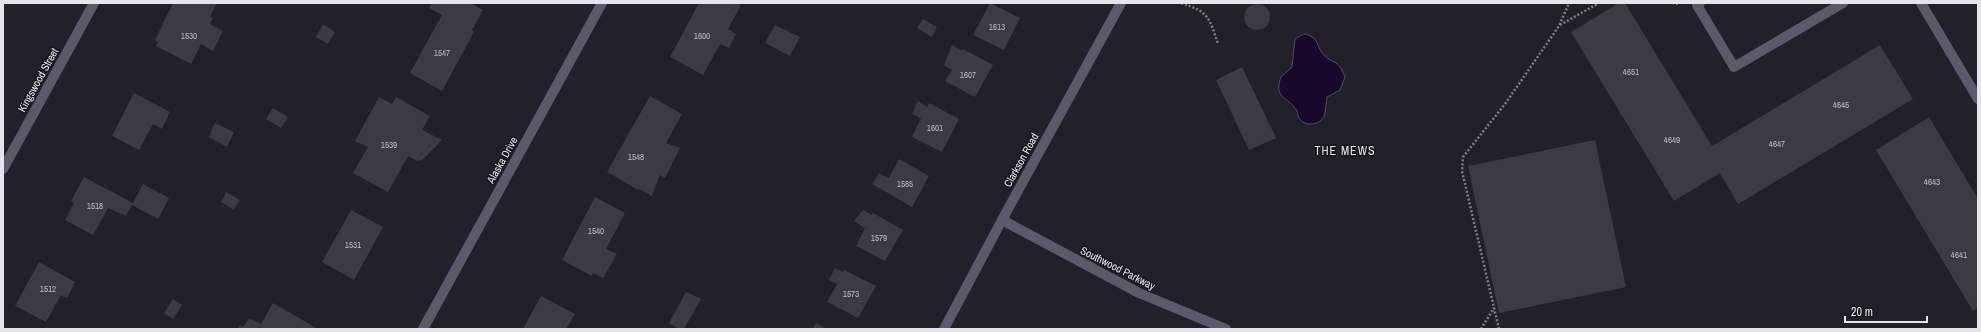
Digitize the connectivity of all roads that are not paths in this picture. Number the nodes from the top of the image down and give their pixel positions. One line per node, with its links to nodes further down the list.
1 (94, 3): 8 (street, Kingswood Street)
2 (602, 3): 10 (street, Alaska Drive)
3 (1121, 3): 9 (street, Clarkson Road)
4 (1700, 3): 5 (street)
5 (1843, 3)
6 (1921, 3): 7 (street)
7 (1978, 99)
8 (3, 169)
9 (1002, 220): 11 (street, Clarkson Road); 12 (street, Southwood Parkway)
10 (423, 329)
11 (944, 329)
12 (1226, 329)

